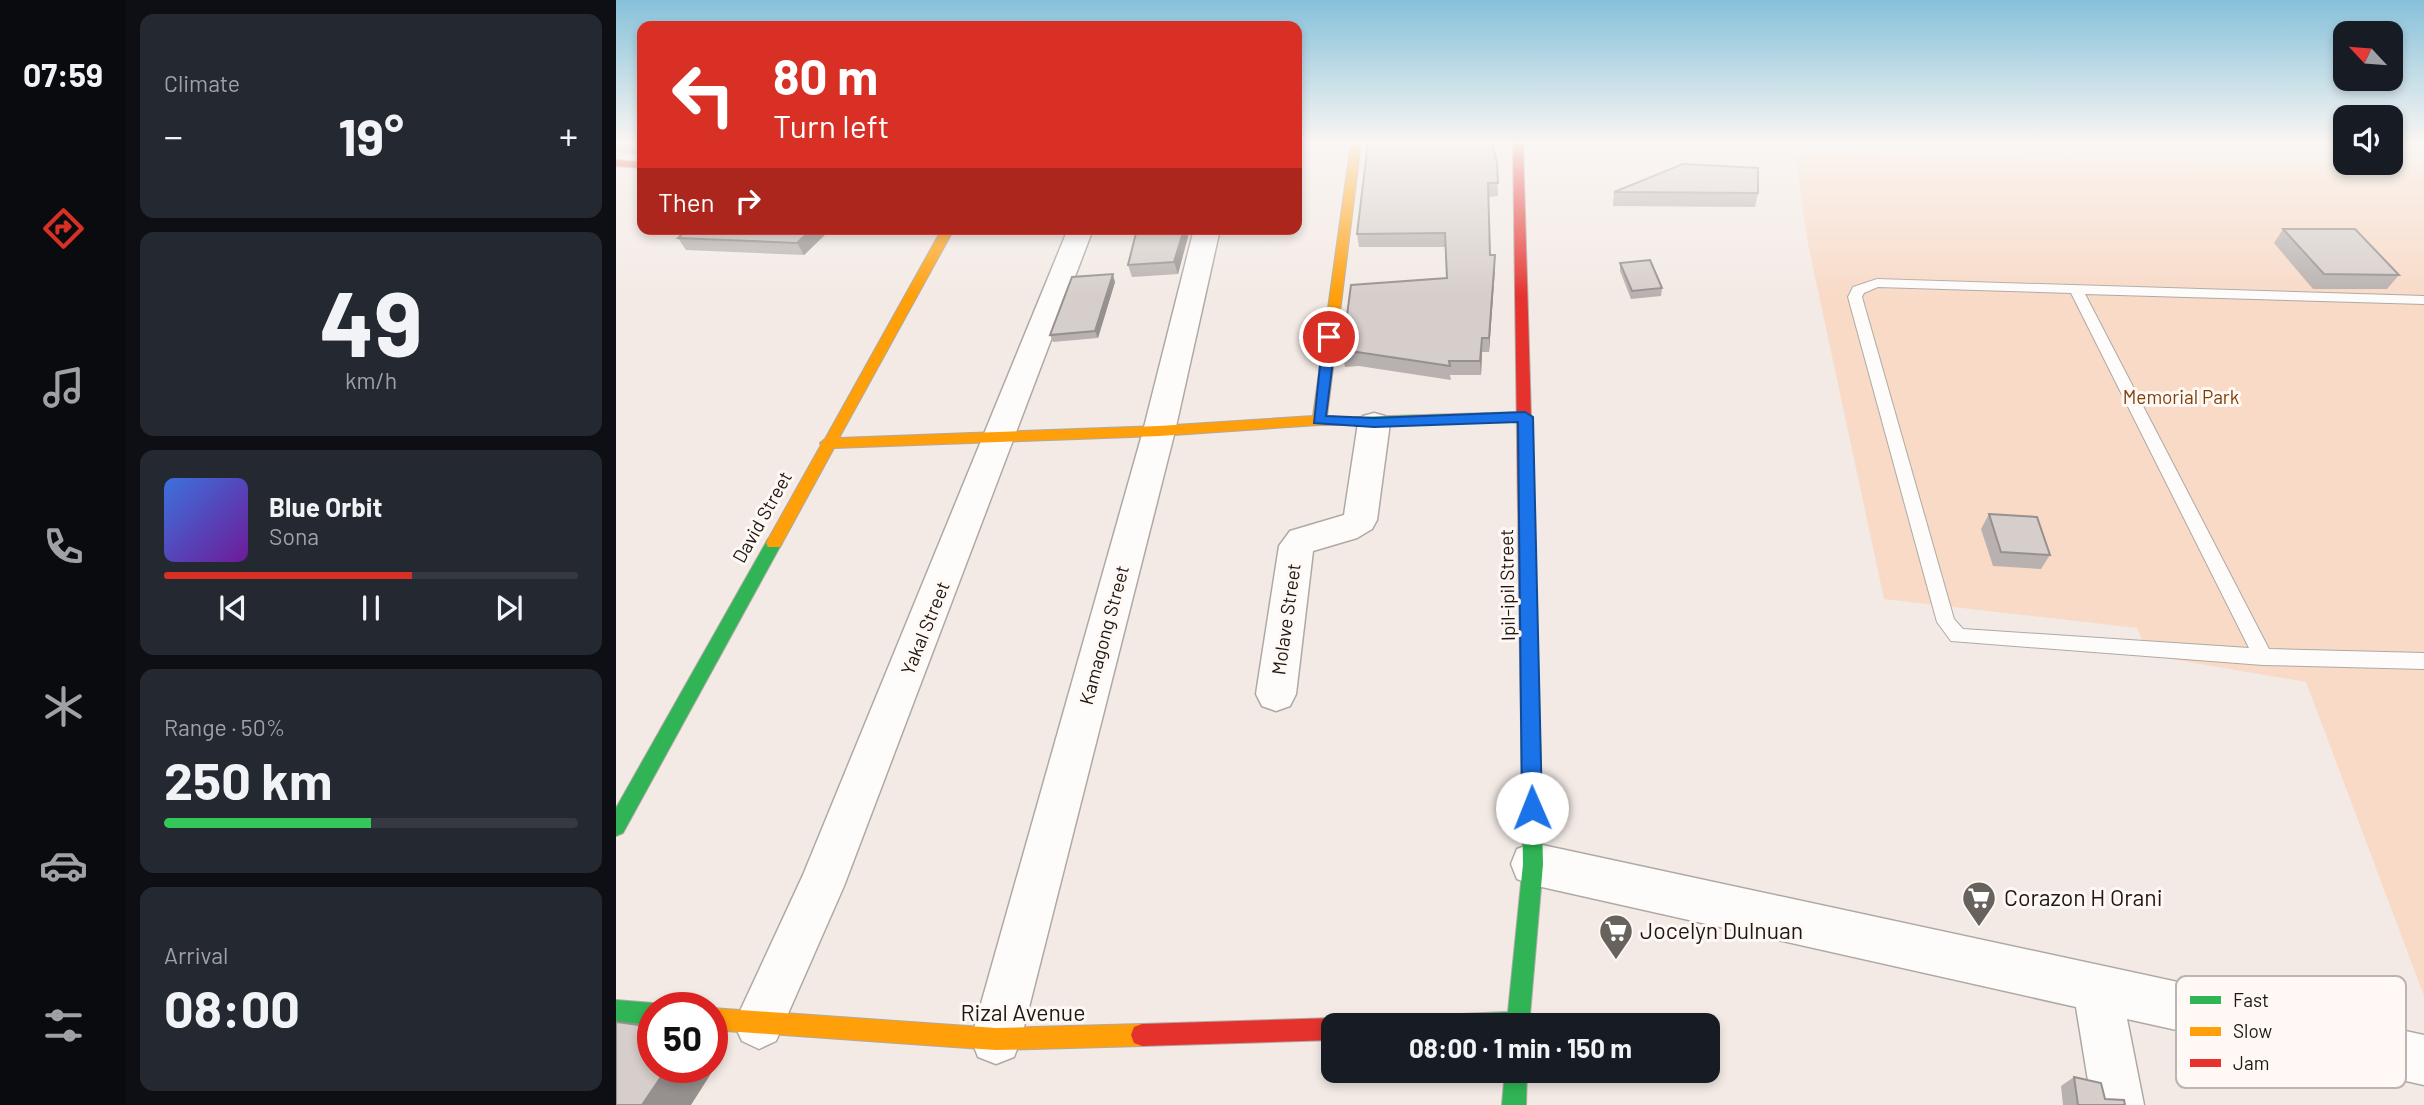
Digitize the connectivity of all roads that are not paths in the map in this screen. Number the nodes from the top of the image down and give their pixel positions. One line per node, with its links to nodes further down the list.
1 (1349, 195): 9 (street)
2 (1519, 195): 8 (street, Ipil-ipil Street)
3 (945, 235): 13 (street, David Street)
4 (1079, 235): 12 (street, Yakal Street)
5 (1206, 235): 11 (street, Kamagong Street)
6 (2076, 290): 7 (lane); 14 (lane); 14 (lane)
7 (2424, 300)
8 (1525, 417): 10 (street); 18 (street, Ipil-ipil Street)
9 (1319, 420): 10 (street); 11 (street)
10 (1374, 423): 16 (street, Molave Street)
11 (1159, 431): 12 (street); 27 (street, Kamagong Street)
12 (1002, 435): 13 (street); 25 (street, Yakal Street)
13 (827, 443): 17 (street, David Street)
14 (2263, 657): 15 (lane)
15 (2424, 661)
16 (1276, 694)
17 (616, 827)
18 (1533, 864): 19 (street); 23 (street, Ipil-ipil Street)
19 (2097, 987): 20 (street); 32 (street)
20 (2176, 1005)
21 (616, 1011): 22 (street)
22 (637, 1013)
23 (1519, 1013)
24 (728, 1021): 25 (street, Rizal Avenue)
25 (760, 1024): 27 (street, Rizal Avenue)
26 (1321, 1029): 27 (street, Rizal Avenue)
27 (996, 1039)
28 (2406, 1056): 29 (street)
29 (2424, 1060)
30 (1515, 1083): 31 (street)
31 (1514, 1105)
32 (2118, 1105)

